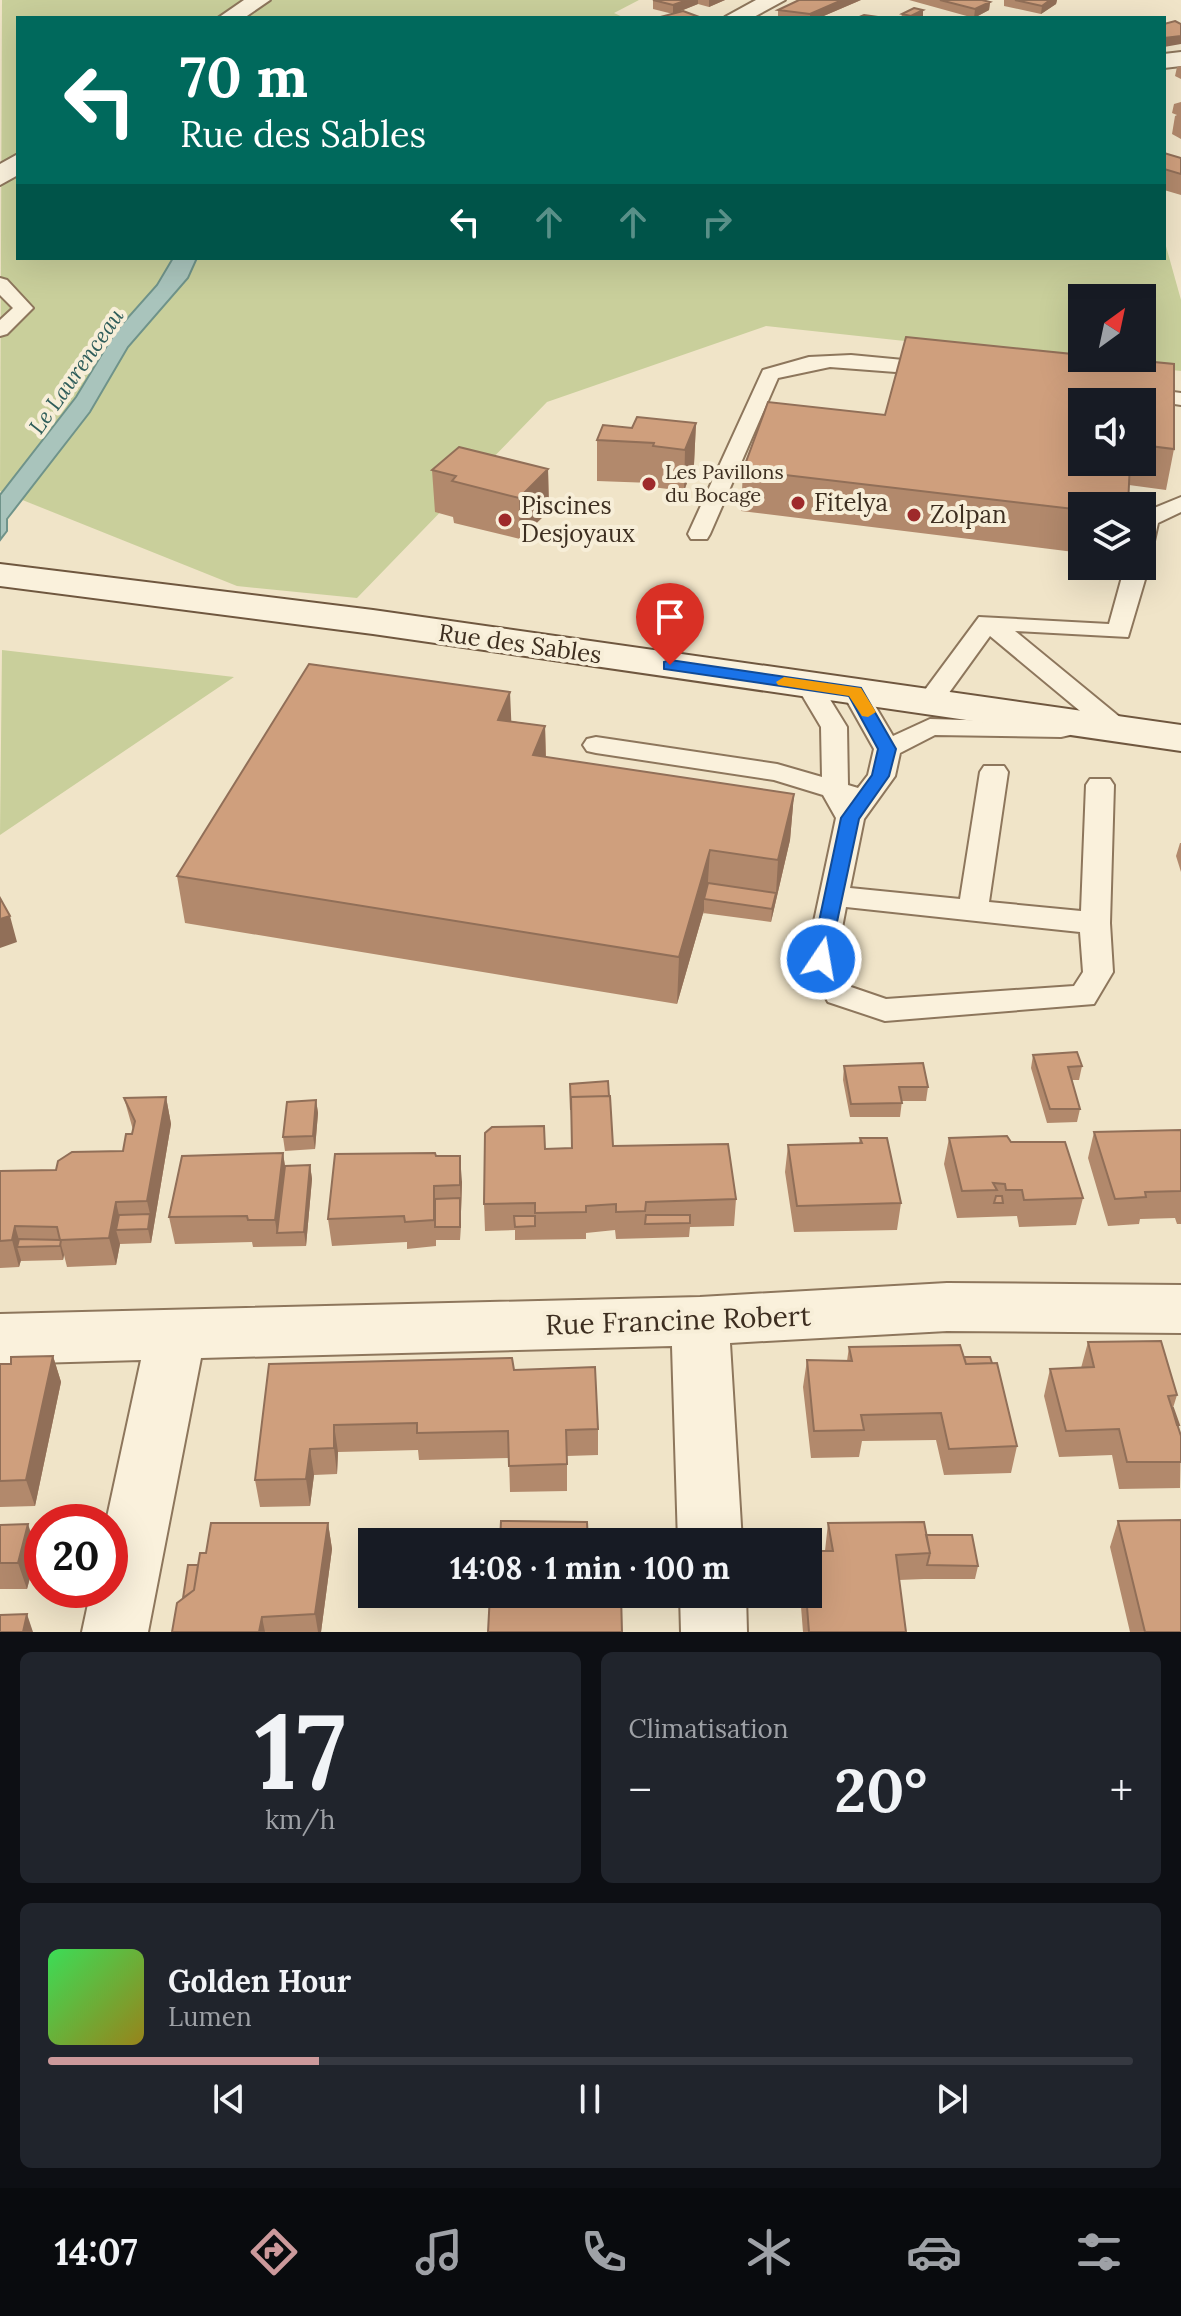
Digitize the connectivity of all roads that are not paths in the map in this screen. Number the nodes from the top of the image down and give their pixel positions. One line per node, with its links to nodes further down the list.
1 (259, 0): 3 (street)
2 (774, 0): 4 (street)
3 (232, 16)
4 (738, 16)
5 (16, 164): 6 (street)
6 (0, 177)
7 (0, 284): 8 (lane)
8 (0, 330)
9 (959, 372): 14 (lane)
10 (1156, 396): 11 (lane)
11 (1181, 399)
12 (1181, 504): 13 (lane)
13 (1156, 515)
14 (699, 534)
15 (0, 575): 18 (street, Rue des Sables)
16 (1133, 580): 17 (lane)
17 (988, 622): 20 (lane); 21 (lane)
18 (809, 685): 19 (street, Rue des Sables); 27 (lane)
19 (855, 692): 20 (street, Rue des Sables); 24 (lane)
20 (929, 702): 21 (street, Rue des Sables)
21 (1118, 729): 22 (street, Rue des Sables); 24 (lane)
22 (1181, 738)
23 (596, 745): 27 (lane)
24 (887, 749): 28 (lane)
25 (994, 772): 30 (lane)
26 (1100, 785): 31 (lane)
27 (834, 790): 28 (lane)
28 (858, 808): 29 (lane)
29 (834, 896): 30 (lane); 31 (lane)
30 (973, 909): 31 (lane)
31 (1095, 923)
32 (1181, 1309): 33 (street, Rue Francine Robert)
33 (700, 1321): 34 (street, Rue Francine Robert); 36 (street)
34 (176, 1335): 35 (street, Rue Francine Robert); 38 (street)
35 (0, 1339)
36 (709, 1528)
37 (713, 1608): 39 (street)
38 (115, 1632)
39 (714, 1632)

